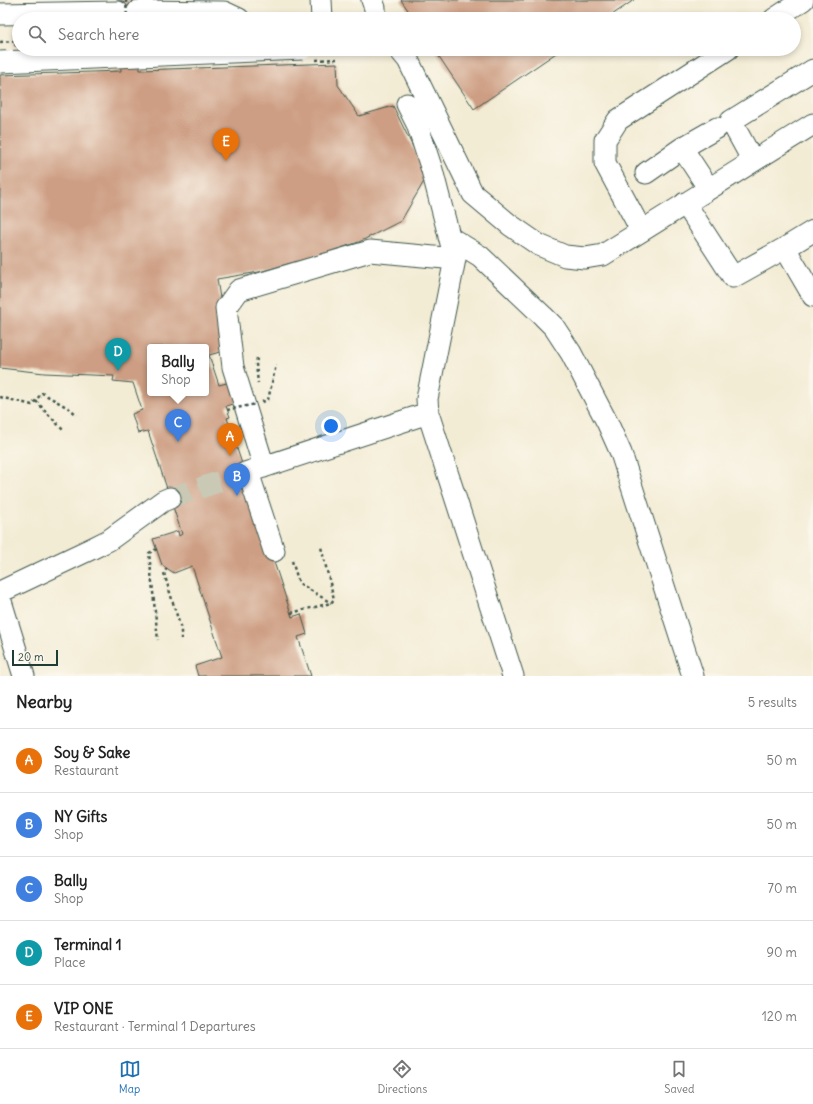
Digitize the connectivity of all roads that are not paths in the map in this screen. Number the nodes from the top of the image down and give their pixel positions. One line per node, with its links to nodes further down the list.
1 (321, 0): 6 (street)
2 (803, 0): 7 (street)
3 (127, 10): 4 (street); 5 (street)
4 (64, 12)
5 (224, 12)
6 (322, 12)
7 (785, 12)
8 (0, 14): 9 (street)
9 (12, 14)
10 (0, 56): 11 (street)
11 (12, 56)
12 (139, 56): 15 (street, bridge)
13 (405, 56): 25 (street)
14 (717, 56): 25 (street)
15 (0, 62)
16 (813, 70): 21 (street)
17 (406, 104): 27 (street)
18 (813, 124): 21 (street)
19 (717, 128): 20 (street)
20 (682, 148): 22 (street); 23 (street)
21 (753, 162): 23 (street)
22 (646, 173)
23 (709, 188): 24 (street)
24 (685, 203): 25 (street); 28 (street)
25 (641, 230)
26 (813, 231): 28 (street)
27 (449, 237): 29 (street); 39 (street)
28 (785, 248): 30 (street)
29 (455, 259): 31 (street); 32 (street)
30 (813, 296)
31 (428, 413): 32 (street); 38 (street)
32 (253, 470): 34 (street)
33 (170, 498): 35 (street)
34 (283, 556)
35 (0, 592)
36 (0, 598): 37 (street)
37 (24, 676)
38 (513, 676)
39 (693, 676)

